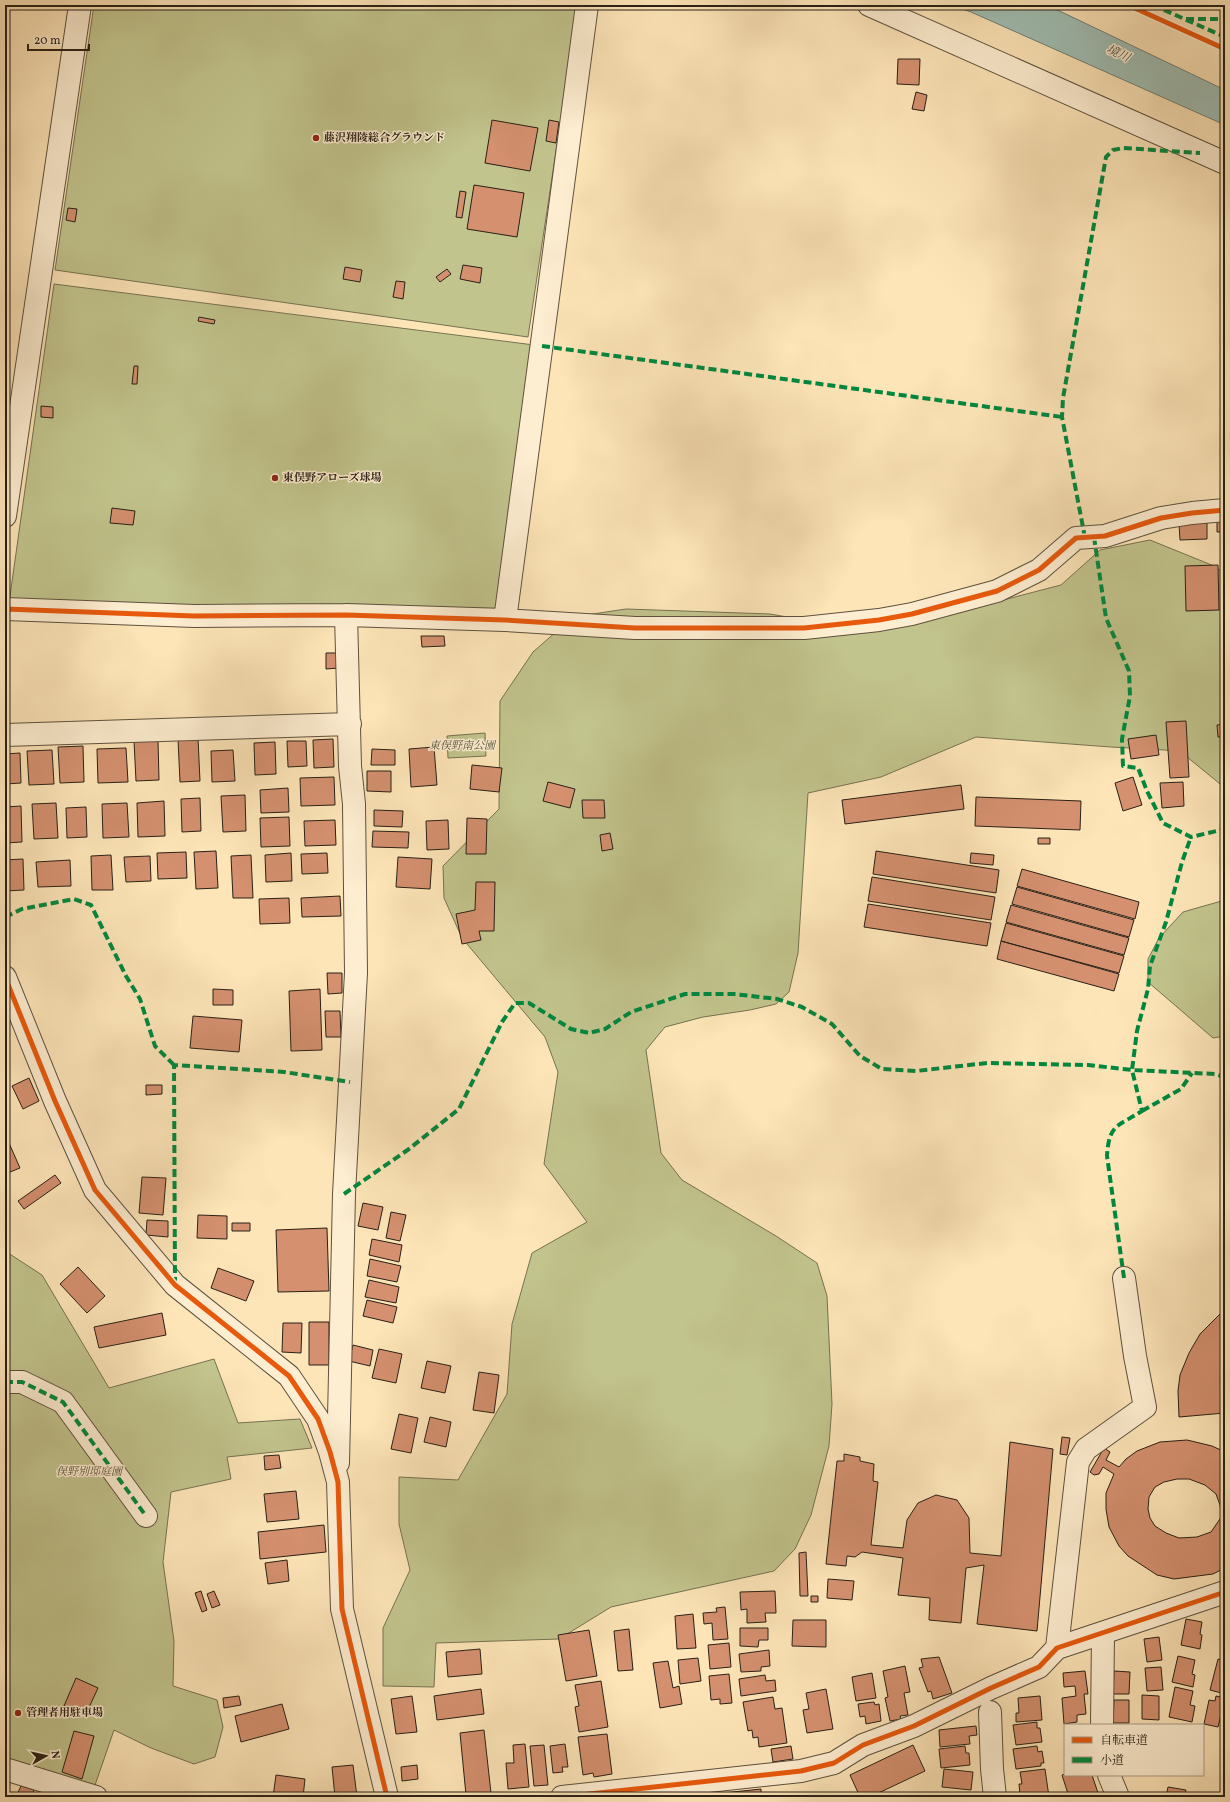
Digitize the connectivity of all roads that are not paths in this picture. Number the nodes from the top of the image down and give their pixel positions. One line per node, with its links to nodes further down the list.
1 (80, 5): 6 (street)
2 (587, 5): 9 (street)
3 (869, 5): 4 (street)
4 (1225, 163)
5 (1225, 510): 9 (street)
6 (5, 516)
7 (5, 609): 8 (street)
8 (346, 615): 9 (street); 10 (street)
9 (505, 620)
10 (350, 724): 11 (street); 15 (street)
11 (5, 735)
12 (5, 977): 15 (street)
13 (1124, 1278): 19 (street)
14 (5, 1382): 16 (street)
15 (338, 1482): 25 (street)
16 (146, 1516)
17 (1225, 1592): 18 (street)
18 (1103, 1634): 19 (street); 21 (street)
19 (1057, 1648): 26 (street)
20 (990, 1712): 27 (street)
21 (1102, 1724)
22 (5, 1770): 24 (street)
23 (1109, 1776): 28 (street)
24 (96, 1797)
25 (387, 1797)
26 (562, 1797)
27 (995, 1797)
28 (1118, 1797)

